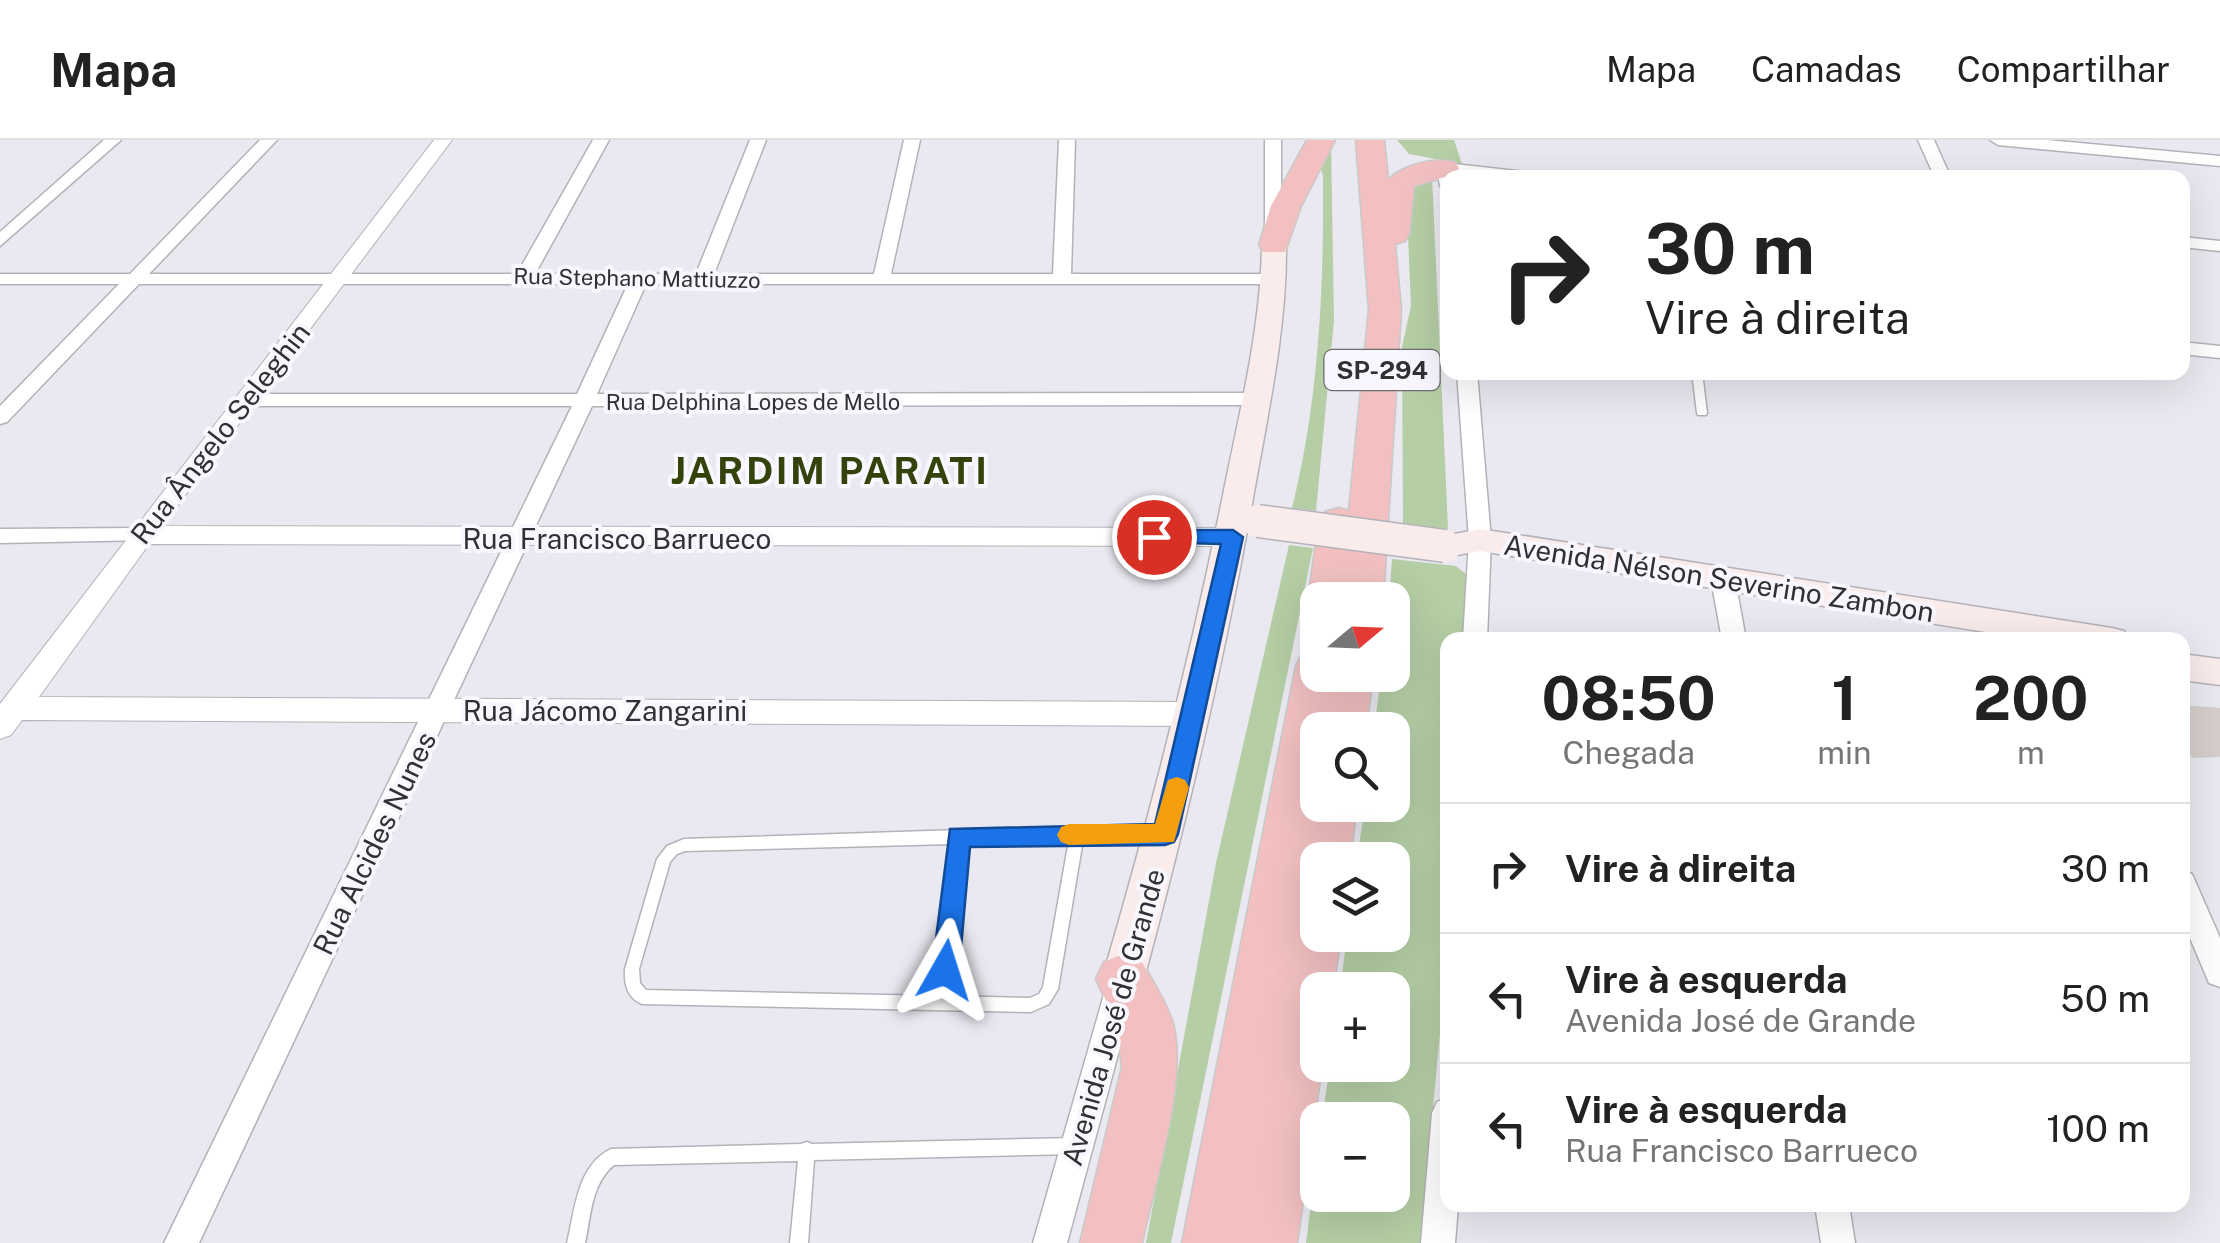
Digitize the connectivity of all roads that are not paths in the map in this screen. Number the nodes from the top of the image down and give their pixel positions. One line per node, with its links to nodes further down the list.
1 (113, 140): 21 (street)
2 (269, 140): 26 (street)
3 (443, 140): 27 (street, Rua Ângelo Seleghin)
4 (601, 140): 25 (street)
5 (758, 140): 30 (street)
6 (912, 140): 32 (street)
7 (1067, 140): 33 (street)
8 (1273, 140): 23 (street, Avenida José de Grande)
9 (1321, 140): 23 (highway)
10 (1346, 140): 49 (highway, SP-294)
11 (1370, 140): 34 (highway, SP-294)
12 (1389, 140): 19 (highway)
13 (1912, 140): 17 (street)
14 (1926, 140): 18 (street)
15 (1998, 140): 16 (street)
16 (2220, 161)
17 (1925, 170)
18 (1939, 170)
19 (1440, 174)
20 (1440, 178): 34 (highway)
21 (0, 240)
22 (2190, 243): 24 (street)
23 (1274, 245): 31 (main road, Avenida José de Grande)
24 (2220, 246)
25 (524, 277): 27 (street, Rua Stephano Mattiuzzo); 28 (street, Rua Stephano Mattiuzzo)
26 (137, 278): 27 (street, Rua Stephano Mattiuzzo); 29 (street, Rua Stephano Mattiuzzo); 43 (street)
27 (340, 278): 39 (street, Rua Ângelo Seleghin)
28 (640, 278): 30 (street, Rua Stephano Mattiuzzo); 41 (street, Rua Alcides Nunes)
29 (0, 279)
30 (703, 279): 32 (street, Rua Stephano Mattiuzzo)
31 (1274, 279): 33 (street, Rua Stephano Mattiuzzo); 40 (main road, Avenida José de Grande)
32 (881, 280): 33 (street, Rua Stephano Mattiuzzo)
33 (1062, 280)
34 (1385, 290): 50 (highway, SP-294)
35 (2190, 349): 36 (street)
36 (2220, 352)
37 (1468, 380): 48 (street)
38 (1698, 380): 42 (lane)
39 (248, 400): 41 (street, Rua Delphina Lopes de Mello); 45 (street, Rua Ângelo Seleghin)
40 (1257, 400): 41 (street, Rua Delphina Lopes de Mello); 44 (main road, Avenida José de Grande)
41 (584, 402): 47 (street, Rua Alcides Nunes)
42 (1702, 414)
43 (0, 418)
44 (1242, 526): 47 (street, Rua Francisco Barrueco); 48 (main road, Avenida Nélson Severino Zambon, bridge); 63 (main road, Avenida José de Grande)
45 (140, 535): 46 (street, Rua Francisco Barrueco); 47 (street, Rua Francisco Barrueco); 64 (street, Rua Ângelo Seleghin)
46 (0, 536)
47 (521, 539): 62 (street, Rua Alcides Nunes)
48 (1480, 549): 51 (main road, Avenida Nélson Severino Zambon); 53 (street)
49 (1331, 582)
50 (1364, 582)
51 (1725, 588): 52 (main road, Avenida Nélson Severino Zambon); 54 (street)
52 (1928, 619): 55 (main road, Avenida Nélson Severino Zambon); 56 (main road, Avenida Nélson Severino Zambon)
53 (1476, 632)
54 (1733, 632)
55 (1979, 632)
56 (2031, 632)
57 (2190, 651): 58 (main road)
58 (2220, 655)
59 (2190, 668): 60 (main road)
60 (2220, 672)
61 (1313, 692): 82 (highway)
62 (438, 709): 63 (street, Rua Jácomo Zangarini); 64 (street, Rua Jácomo Zangarini); 77 (street, Rua Alcides Nunes)
63 (1194, 714): 66 (main road, Avenida José de Grande)
64 (7, 718)
65 (1077, 834): 66 (lane); 67 (lane); 72 (lane)
66 (1165, 834): 71 (main road, Avenida José de Grande)
67 (958, 836): 72 (lane); 72 (lane)
68 (2190, 902): 70 (street)
69 (1312, 952): 83 (highway)
70 (2220, 973)
71 (1123, 979): 73 (street, Avenida José de Grande); 81 (highway)
72 (942, 1003)
73 (1076, 1146): 74 (lane); 80 (street, Avenida José de Grande)
74 (807, 1150): 78 (lane); 79 (lane)
75 (1440, 1212): 84 (street)
76 (1833, 1212): 85 (street)
77 (182, 1243)
78 (576, 1243)
79 (799, 1243)
80 (1050, 1243)
81 (1112, 1243)
82 (1212, 1243)
83 (1266, 1243)
84 (1438, 1243)
85 (1838, 1243)

